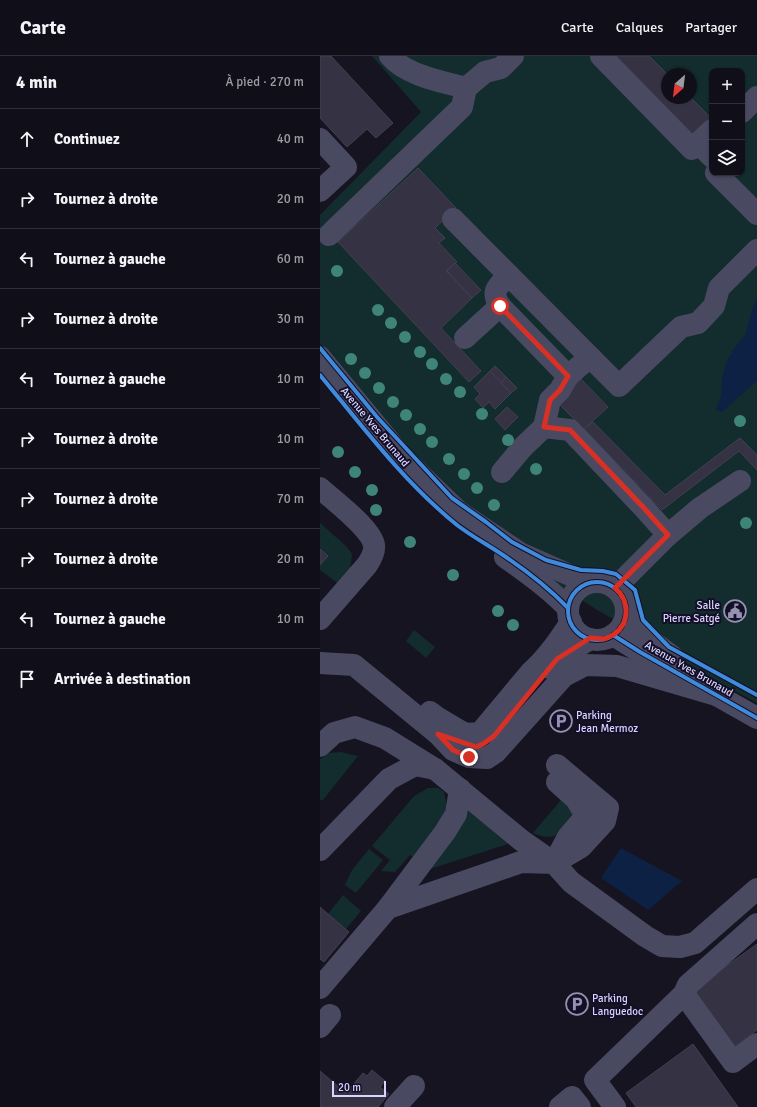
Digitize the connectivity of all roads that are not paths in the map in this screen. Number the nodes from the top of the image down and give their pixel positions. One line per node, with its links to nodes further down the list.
1 (390, 56): 4 (street)
2 (513, 56): 4 (street)
3 (601, 56): 9 (street)
4 (466, 88): 18 (street)
5 (757, 97): 6 (street)
6 (745, 109)
7 (709, 135): 9 (street)
8 (322, 146): 14 (street)
9 (702, 146): 10 (street); 11 (street)
10 (709, 154)
11 (709, 162)
12 (719, 176): 16 (street)
13 (731, 176): 15 (street)
14 (320, 192)
15 (757, 202)
16 (757, 214)
17 (453, 219): 20 (street)
18 (329, 234)
19 (757, 250): 24 (street)
20 (509, 275): 21 (street); 24 (street)
21 (500, 306): 22 (street); 26 (street)
22 (465, 338)
23 (320, 357): 32 (street, Avenue Yves Brunaud)
24 (590, 357): 26 (street)
25 (320, 375): 34 (street, Avenue Yves Brunaud)
26 (568, 376): 27 (street)
27 (544, 427): 28 (street); 31 (street)
28 (502, 472)
29 (740, 481): 31 (street)
30 (320, 488): 36 (street)
31 (668, 535): 33 (street)
32 (588, 583): 33 (street); 34 (street)
33 (615, 588): 35 (street)
34 (570, 615): 38 (street); 39 (street)
35 (626, 615): 37 (street); 42 (street, Avenue Yves Brunaud)
36 (320, 619)
37 (613, 635): 38 (street); 41 (street, Avenue Yves Brunaud)
38 (590, 638): 44 (street)
39 (320, 652)
40 (320, 663): 44 (street)
41 (716, 695): 43 (street, Avenue Yves Brunaud); 44 (street)
42 (757, 703)
43 (757, 718)
44 (438, 734)
45 (320, 746): 46 (street)
46 (435, 769): 48 (street); 49 (street)
47 (553, 770): 50 (street)
48 (460, 789): 50 (street); 52 (street)
49 (320, 850)
50 (554, 863): 51 (street); 52 (street)
51 (757, 889)
52 (388, 908): 54 (street)
53 (757, 924): 55 (street)
54 (320, 988)
55 (684, 994): 56 (street); 61 (street)
56 (757, 1044)
57 (414, 1086): 58 (street)
58 (395, 1107)
59 (560, 1107): 60 (street)
60 (580, 1107)
61 (615, 1107)

